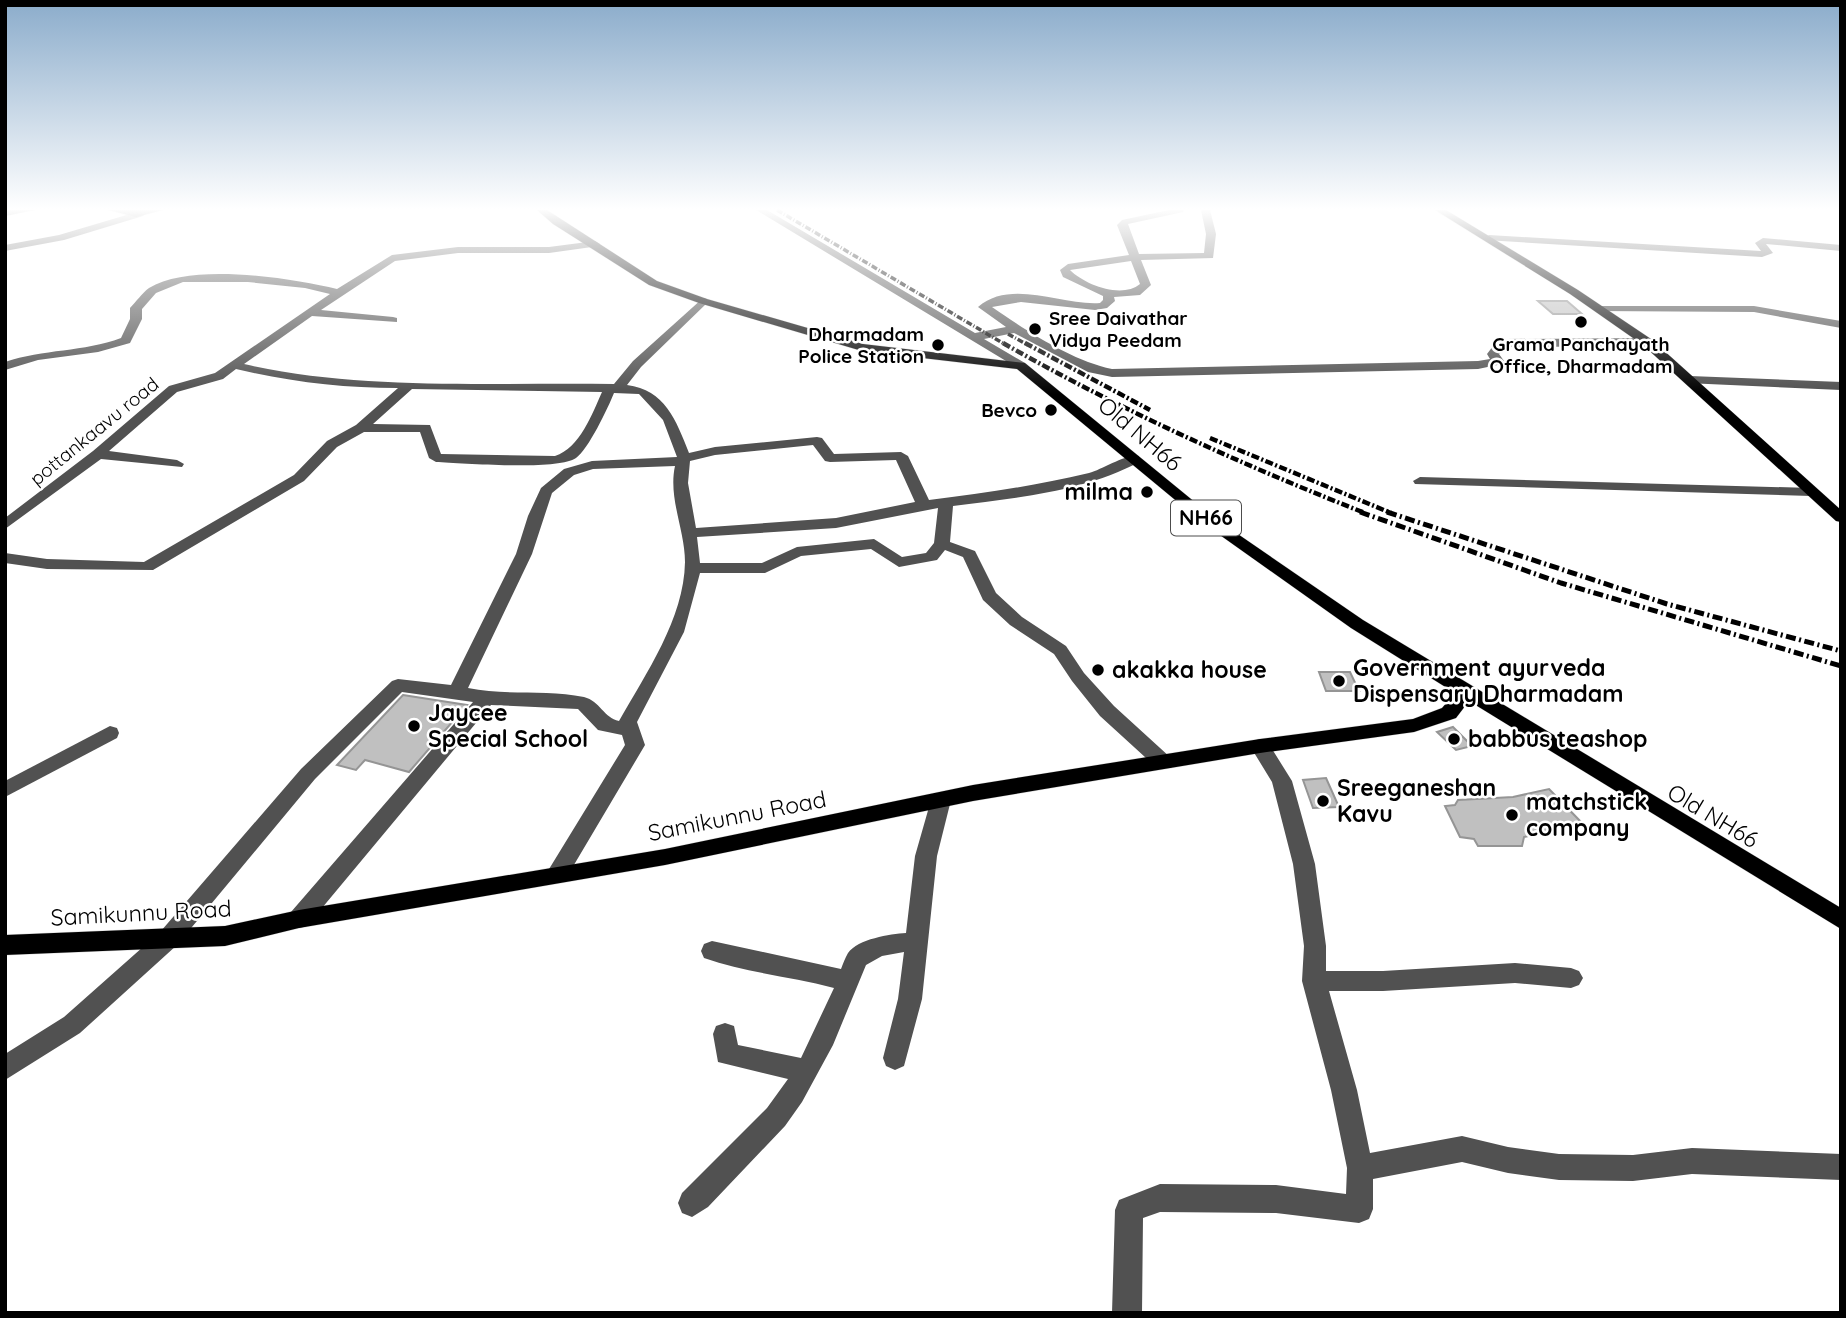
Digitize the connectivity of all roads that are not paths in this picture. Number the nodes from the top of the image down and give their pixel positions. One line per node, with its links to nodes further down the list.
1 (375, 272): 7 (street, pottankaavu road)
2 (636, 272): 9 (main road)
3 (865, 272): 15 (street)
4 (1066, 272): 8 (street)
5 (1140, 272): 8 (street)
6 (1541, 272): 10 (main road)
7 (341, 293): 11 (street, pottankaavu road); 18 (street)
8 (1108, 294): 14 (street)
9 (703, 301): 19 (main road); 23 (street)
10 (1600, 309): 13 (street); 16 (main road)
11 (310, 312): 12 (street); 17 (street, pottankaavu road)
12 (393, 320)
13 (1841, 325)
14 (1016, 329): 15 (street); 16 (street)
15 (973, 337): 19 (street)
16 (1647, 342): 20 (main road)
17 (234, 365): 21 (street); 25 (street, pottankaavu road)
18 (5, 366)
19 (1021, 366): 26 (main road, Old NH66 / NH66)
20 (1690, 380): 22 (street); 30 (main road)
21 (409, 385): 23 (street); 24 (street)
22 (1841, 386)
23 (618, 388): 24 (street); 27 (street)
24 (360, 428): 39 (street)
25 (98, 454): 28 (street); 35 (street, pottankaavu road)
26 (1135, 458): 31 (street); 42 (main road, Old NH66 / NH66)
27 (684, 459): 32 (street); 36 (street); 41 (street)
28 (177, 464)
29 (1420, 481): 30 (street)
30 (1811, 492): 33 (main road)
31 (946, 503): 32 (street); 37 (street)
32 (924, 505): 34 (street)
33 (1840, 517)
34 (826, 524): 36 (street); 38 (street)
35 (5, 526)
36 (691, 533): 40 (street)
37 (942, 544): 38 (street); 47 (street)
38 (821, 550): 40 (street)
39 (5, 558)
40 (692, 568): 44 (street)
41 (457, 691): 43 (street); 53 (street)
42 (1466, 692): 46 (main road, Samikunnu Road); 52 (main road, Old NH66 / NH66)
43 (486, 698): 44 (street); 51 (street)
44 (629, 730): 50 (street)
45 (110, 733): 48 (street)
46 (1260, 746): 47 (main road, Samikunnu Road); 59 (street)
47 (1164, 763): 49 (main road, Samikunnu Road)
48 (5, 790)
49 (942, 800): 50 (main road, Samikunnu Road); 54 (street)
50 (557, 874): 51 (main road, Samikunnu Road)
51 (299, 919): 53 (main road, Samikunnu Road)
52 (1841, 920)
53 (169, 938): 55 (main road, Samikunnu Road); 62 (street)
54 (915, 942): 58 (street); 61 (street)
55 (5, 945)
56 (712, 951): 58 (street)
57 (1571, 978): 59 (street)
58 (847, 981): 63 (street)
59 (1314, 981): 65 (street)
60 (725, 1034): 63 (street)
61 (895, 1058)
62 (5, 1068)
63 (807, 1071): 66 (street)
64 (1841, 1167): 65 (street)
65 (1360, 1168): 67 (street)
66 (692, 1203)
67 (1127, 1313)

